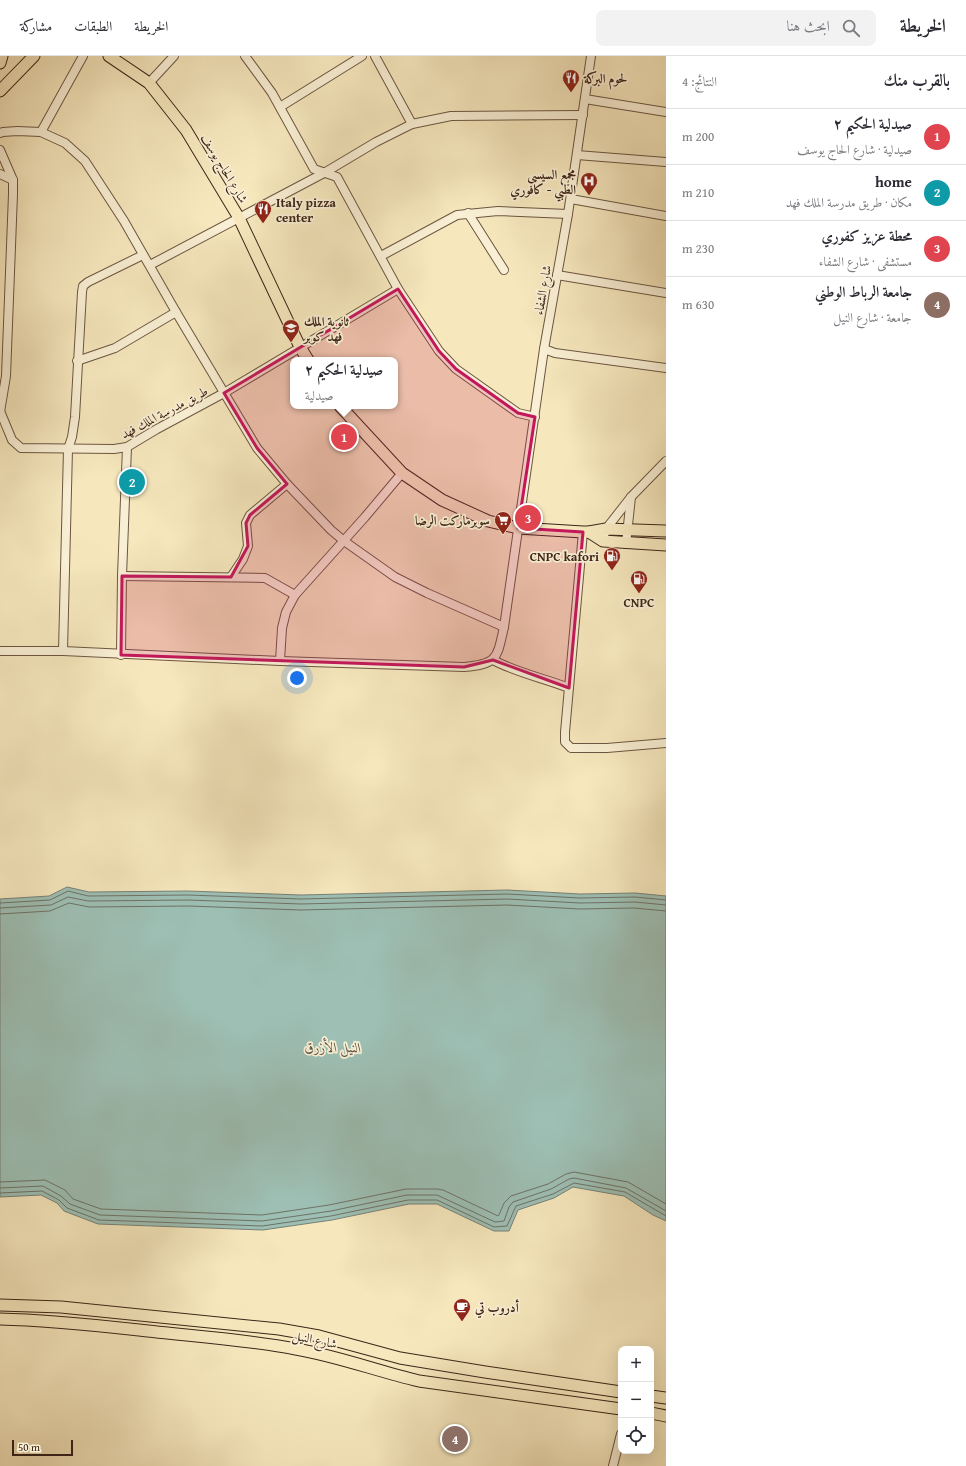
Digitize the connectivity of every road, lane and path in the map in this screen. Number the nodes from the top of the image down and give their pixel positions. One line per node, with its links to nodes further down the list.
1 (2, 56): 10 (main road)
2 (34, 56): 12 (main road)
3 (84, 56): 18 (street)
4 (109, 56): 11 (main road, شارع الحاج يوسف)
5 (174, 56): 11 (street)
6 (245, 56): 14 (street)
7 (362, 56): 14 (street)
8 (375, 56): 17 (street)
9 (592, 56): 13 (street, شارع الشفاء)
10 (0, 62)
11 (149, 83): 30 (main road, شارع الحاج يوسف)
12 (0, 91)
13 (585, 99): 15 (street); 16 (street, شارع الشفاء)
14 (280, 107): 23 (street)
15 (666, 112)
16 (582, 115): 17 (street); 21 (street, شارع الشفاء)
17 (412, 124): 23 (street)
18 (41, 132): 19 (street); 31 (street)
19 (0, 133)
20 (0, 150): 25 (street)
21 (577, 155): 22 (street); 26 (street, شارع الشفاء)
22 (666, 162)
23 (324, 173): 30 (street); 32 (street)
24 (0, 174): 25 (street)
25 (13, 180): 46 (street)
26 (571, 199): 28 (street, شارع الشفاء); 29 (street)
27 (468, 213): 28 (street); 32 (street); 34 (street)
28 (568, 214): 35 (street, شارع الشفاء)
29 (666, 216)
30 (239, 218): 33 (street); 39 (main road, شارع الحاج يوسف)
31 (143, 255): 33 (street); 42 (street)
32 (381, 256): 36 (street)
33 (150, 265): 38 (street)
34 (504, 270)
35 (557, 275): 37 (street); 40 (street, شارع الشفاء)
36 (398, 289): 39 (street, طريق مدرسة الملك فهد); 47 (street)
37 (666, 293)
38 (176, 312): 42 (street); 44 (street)
39 (300, 347): 41 (main road, شارع الحاج يوسف); 44 (street, طريق مدرسة الملك فهد)
40 (544, 349): 43 (street); 47 (street, شارع الشفاء)
41 (306, 357)
42 (77, 361): 49 (street)
43 (666, 368)
44 (224, 393): 48 (street, طريق مدرسة الملك فهد); 52 (street)
45 (343, 409): 51 (main road)
46 (0, 411): 49 (street, طريق مدرسة الملك فهد)
47 (535, 417): 54 (street, شارع الشفاء)
48 (127, 447): 49 (street, طريق مدرسة الملك فهد); 63 (street)
49 (68, 449): 68 (street)
50 (666, 461): 53 (street)
51 (402, 474): 54 (main road); 59 (street)
52 (287, 484): 59 (street); 64 (street)
53 (631, 497): 55 (street); 56 (street)
54 (518, 528): 58 (main road); 66 (street, شارع الشفاء)
55 (606, 529): 56 (main road); 58 (main road); 60 (street)
56 (626, 530): 57 (main road); 61 (street)
57 (666, 531)
58 (586, 532): 60 (main road); 72 (street)
59 (344, 541): 65 (street); 66 (street)
60 (603, 541): 61 (main road)
61 (626, 544): 62 (main road)
62 (666, 546)
63 (122, 576): 64 (street); 69 (street)
64 (231, 577): 65 (street)
65 (296, 595): 71 (street)
66 (504, 627): 70 (street, شارع الشفاء)
67 (0, 651): 68 (street)
68 (63, 651): 69 (street)
69 (121, 655): 71 (street)
70 (493, 660): 71 (street); 72 (street)
71 (280, 661)
72 (569, 688): 73 (street)
73 (666, 743)
74 (0, 1305): 76 (main road, شارع النيل)
75 (0, 1319): 79 (main road, شارع النيل)
76 (618, 1392)
77 (654, 1396): 78 (main road)
78 (666, 1398)
79 (618, 1409)
80 (654, 1414): 81 (main road)
81 (666, 1416)
82 (618, 1445): 83 (street)
83 (612, 1466)

